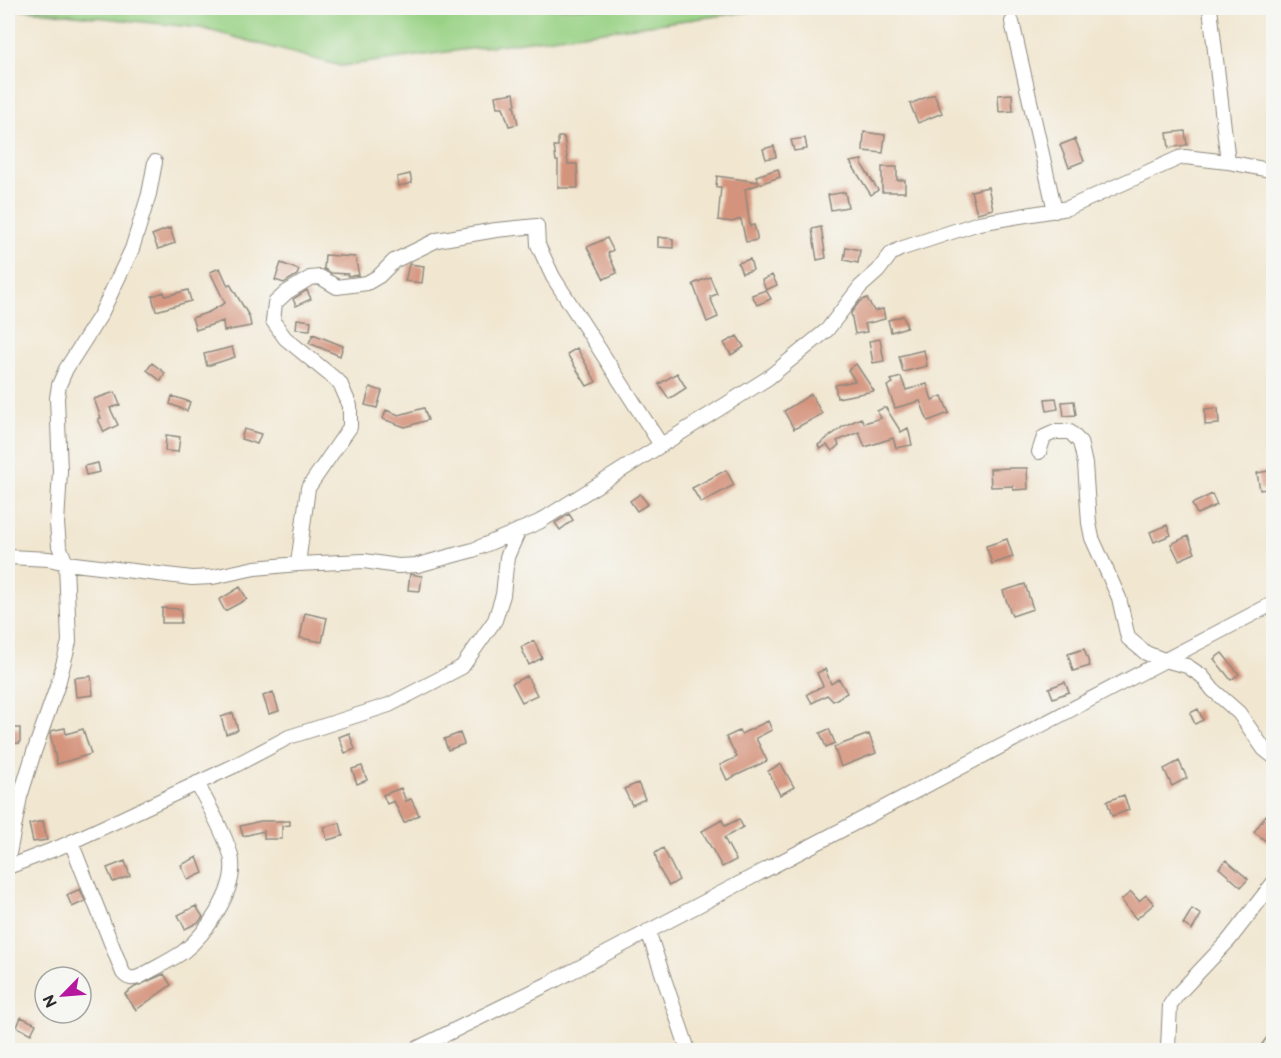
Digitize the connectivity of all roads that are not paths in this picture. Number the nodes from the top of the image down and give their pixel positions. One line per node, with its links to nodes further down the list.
1 (1210, 8): 4 (street)
2 (1012, 22): 6 (street)
3 (155, 162): 11 (street)
4 (1228, 162): 5 (street); 6 (street)
5 (1274, 171)
6 (1055, 211): 7 (street)
7 (661, 445): 9 (street); 12 (street)
8 (1039, 452): 14 (street)
9 (519, 530): 12 (street); 16 (street)
10 (8, 557): 11 (street)
11 (66, 563): 12 (street); 17 (street)
12 (298, 564)
13 (1274, 603): 14 (street)
14 (1164, 660): 15 (street); 22 (street)
15 (1274, 756)
16 (197, 783): 18 (street); 18 (street)
17 (14, 797): 19 (street)
18 (71, 842): 20 (street)
19 (8, 859)
20 (8, 867)
21 (1274, 882): 23 (street)
22 (648, 931): 24 (street); 25 (street)
23 (1168, 1047)
24 (414, 1050)
25 (688, 1050)

